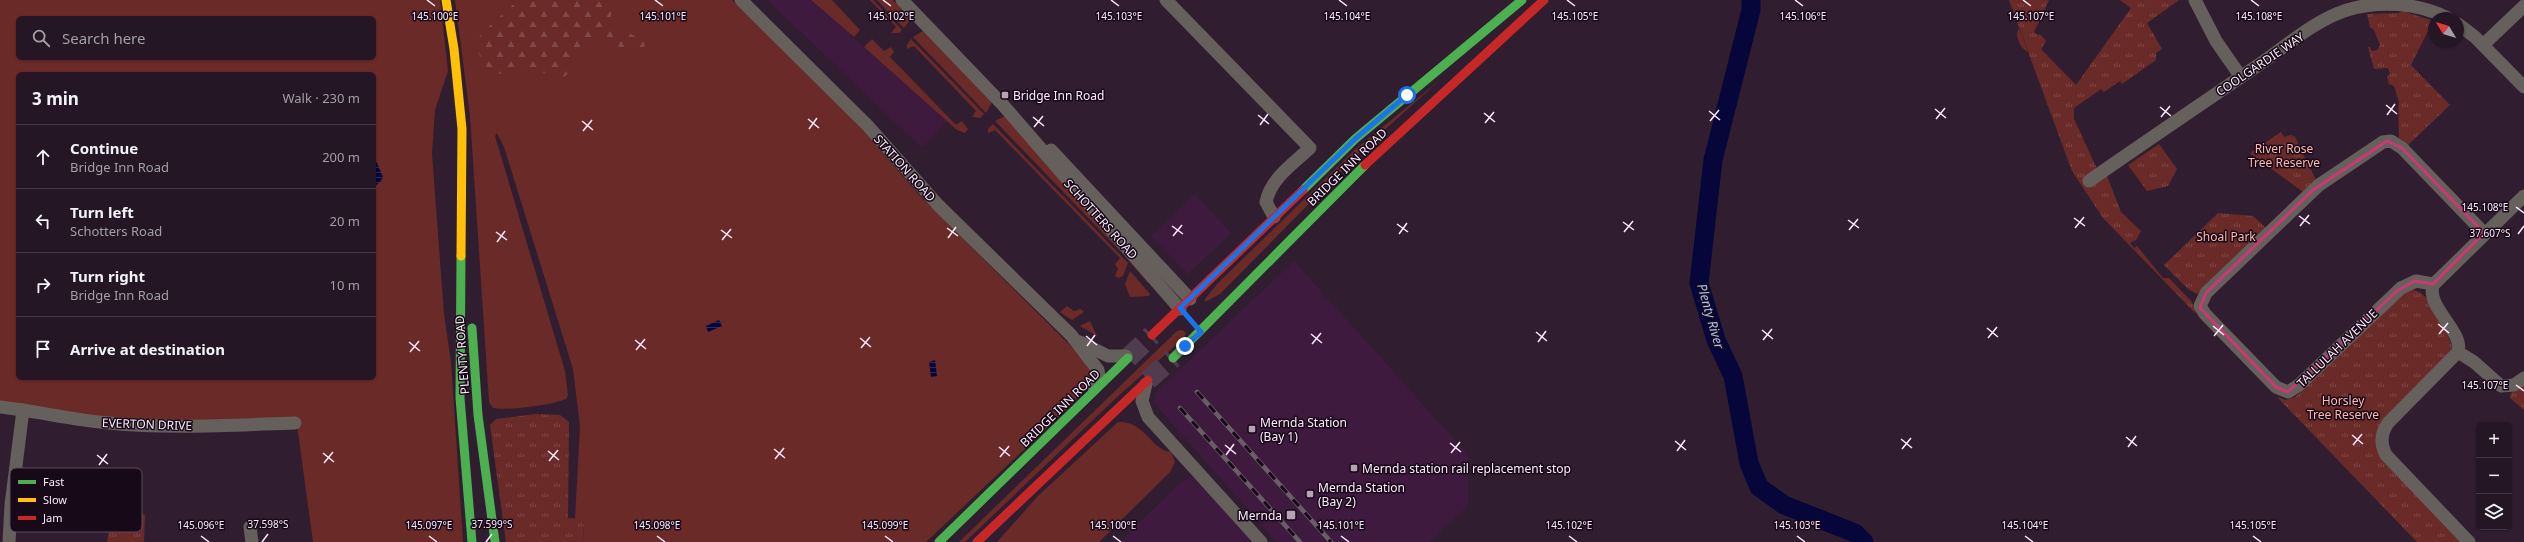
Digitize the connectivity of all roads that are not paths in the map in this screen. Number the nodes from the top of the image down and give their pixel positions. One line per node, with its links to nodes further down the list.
1 (446, 0): 15 (main road, PLENTY ROAD)
2 (740, 0): 25 (street, STATION ROAD)
3 (902, 0): 14 (street, SCHOTTERS ROAD)
4 (1166, 0): 18 (street)
5 (1522, 0): 18 (main road, BRIDGE INN ROAD)
6 (1544, 0): 29 (main road, BRIDGE INN ROAD)
7 (2195, 0): 12 (street)
8 (2524, 6): 11 (street)
9 (2435, 12): 12 (street, COOLGARDIE WAY)
10 (2464, 29): 11 (street)
11 (2483, 45): 13 (street)
12 (2240, 77): 16 (street, COOLGARDIE WAY)
13 (2524, 87)
14 (1003, 105): 22 (street, SCHOTTERS ROAD); 23 (street, SCHOTTERS ROAD)
15 (462, 167): 20 (main road, PLENTY ROAD); 43 (main road, PLENTY ROAD)
16 (2089, 181)
17 (2524, 196): 19 (street)
18 (1274, 217): 22 (main road, BRIDGE INN ROAD)
19 (2484, 233): 21 (street); 21 (street, TALLULAH AVENUE)
20 (471, 285)
21 (2432, 287): 27 (street)
22 (1192, 302): 23 (main road, BRIDGE INN ROAD)
23 (1183, 311): 26 (main road, BRIDGE INN ROAD)
24 (472, 317): 44 (main road, PLENTY ROAD)
25 (1071, 335): 28 (street, STATION ROAD); 32 (street, STATION ROAD)
26 (1152, 335)
27 (2458, 352): 30 (street); 48 (street)
28 (1127, 357): 32 (main road, BRIDGE INN ROAD)
29 (1173, 358)
30 (2524, 378)
31 (1148, 380): 35 (main road); 37 (street)
32 (1087, 399): 45 (main road, BRIDGE INN ROAD)
33 (0, 407): 34 (street, EVERTON DRIVE)
34 (23, 410): 36 (street, EVERTON DRIVE); 38 (street)
35 (1116, 410): 37 (street); 46 (main road)
36 (295, 423)
37 (1159, 431): 47 (street)
38 (15, 468)
39 (10, 509): 41 (street)
40 (250, 527): 42 (street)
41 (6, 539)
42 (252, 542)
43 (472, 542)
44 (495, 542)
45 (939, 542)
46 (977, 542)
47 (1261, 542)
48 (2469, 542)

